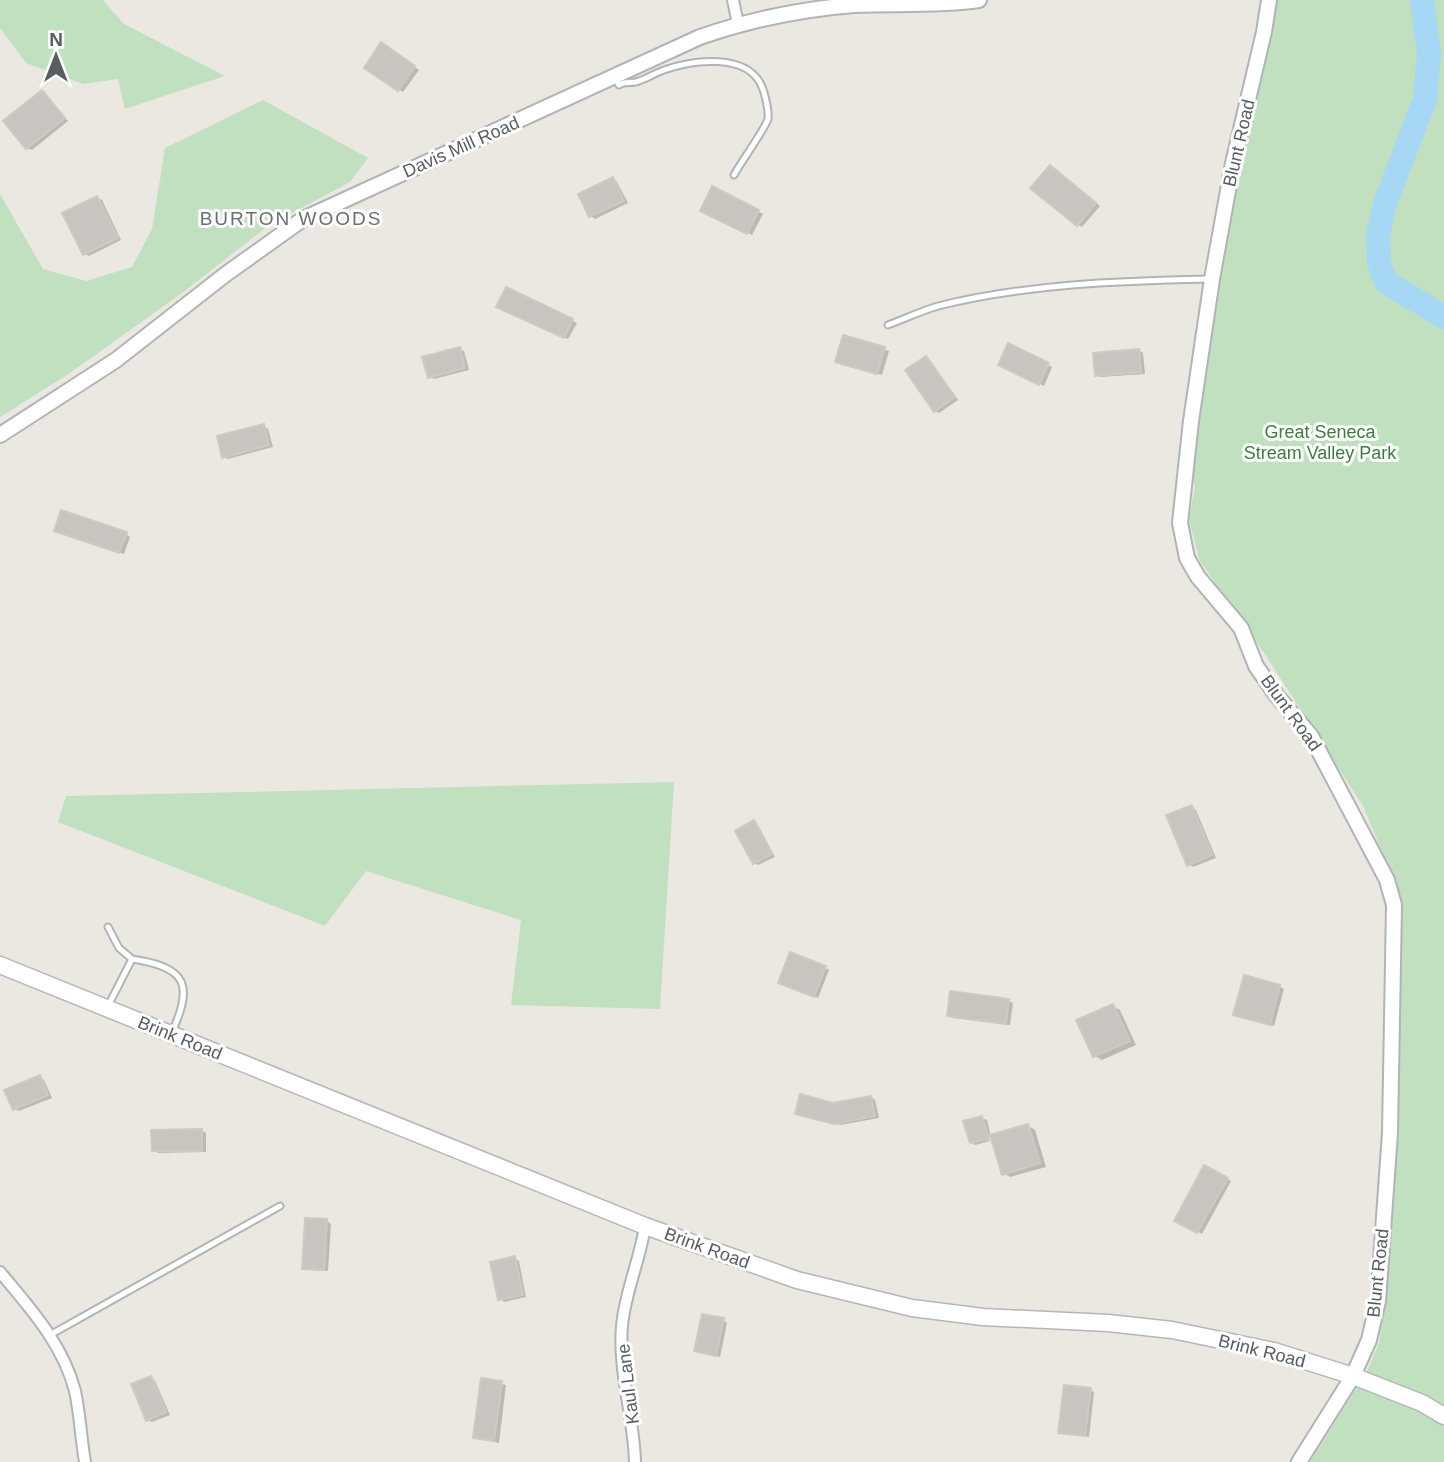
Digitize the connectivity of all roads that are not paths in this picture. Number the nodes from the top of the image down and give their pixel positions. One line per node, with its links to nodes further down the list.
1 (733, 0): 4 (street)
2 (979, 0): 4 (street, Davis Mill Road)
3 (1269, 0): 7 (street, Blunt Road)
4 (738, 24): 5 (street, Davis Mill Road)
5 (614, 77): 6 (lane); 9 (street, Davis Mill Road)
6 (734, 175)
7 (1212, 279): 8 (lane); 19 (street, Blunt Road)
8 (888, 325)
9 (0, 435)
10 (108, 927): 11 (lane)
11 (132, 959): 13 (lane); 14 (lane)
12 (0, 965): 13 (main road, Brink Road)
13 (107, 1008): 14 (main road, Brink Road)
14 (171, 1035): 16 (main road, Brink Road)
15 (280, 1206): 18 (lane)
16 (645, 1226): 19 (main road, Brink Road); 22 (street, Kaul Lane)
17 (0, 1272): 18 (street)
18 (50, 1335): 21 (street)
19 (1353, 1376): 20 (main road, Brink Road); 23 (street, Blunt Road)
20 (1444, 1416)
21 (85, 1462)
22 (635, 1462)
23 (1299, 1462)

